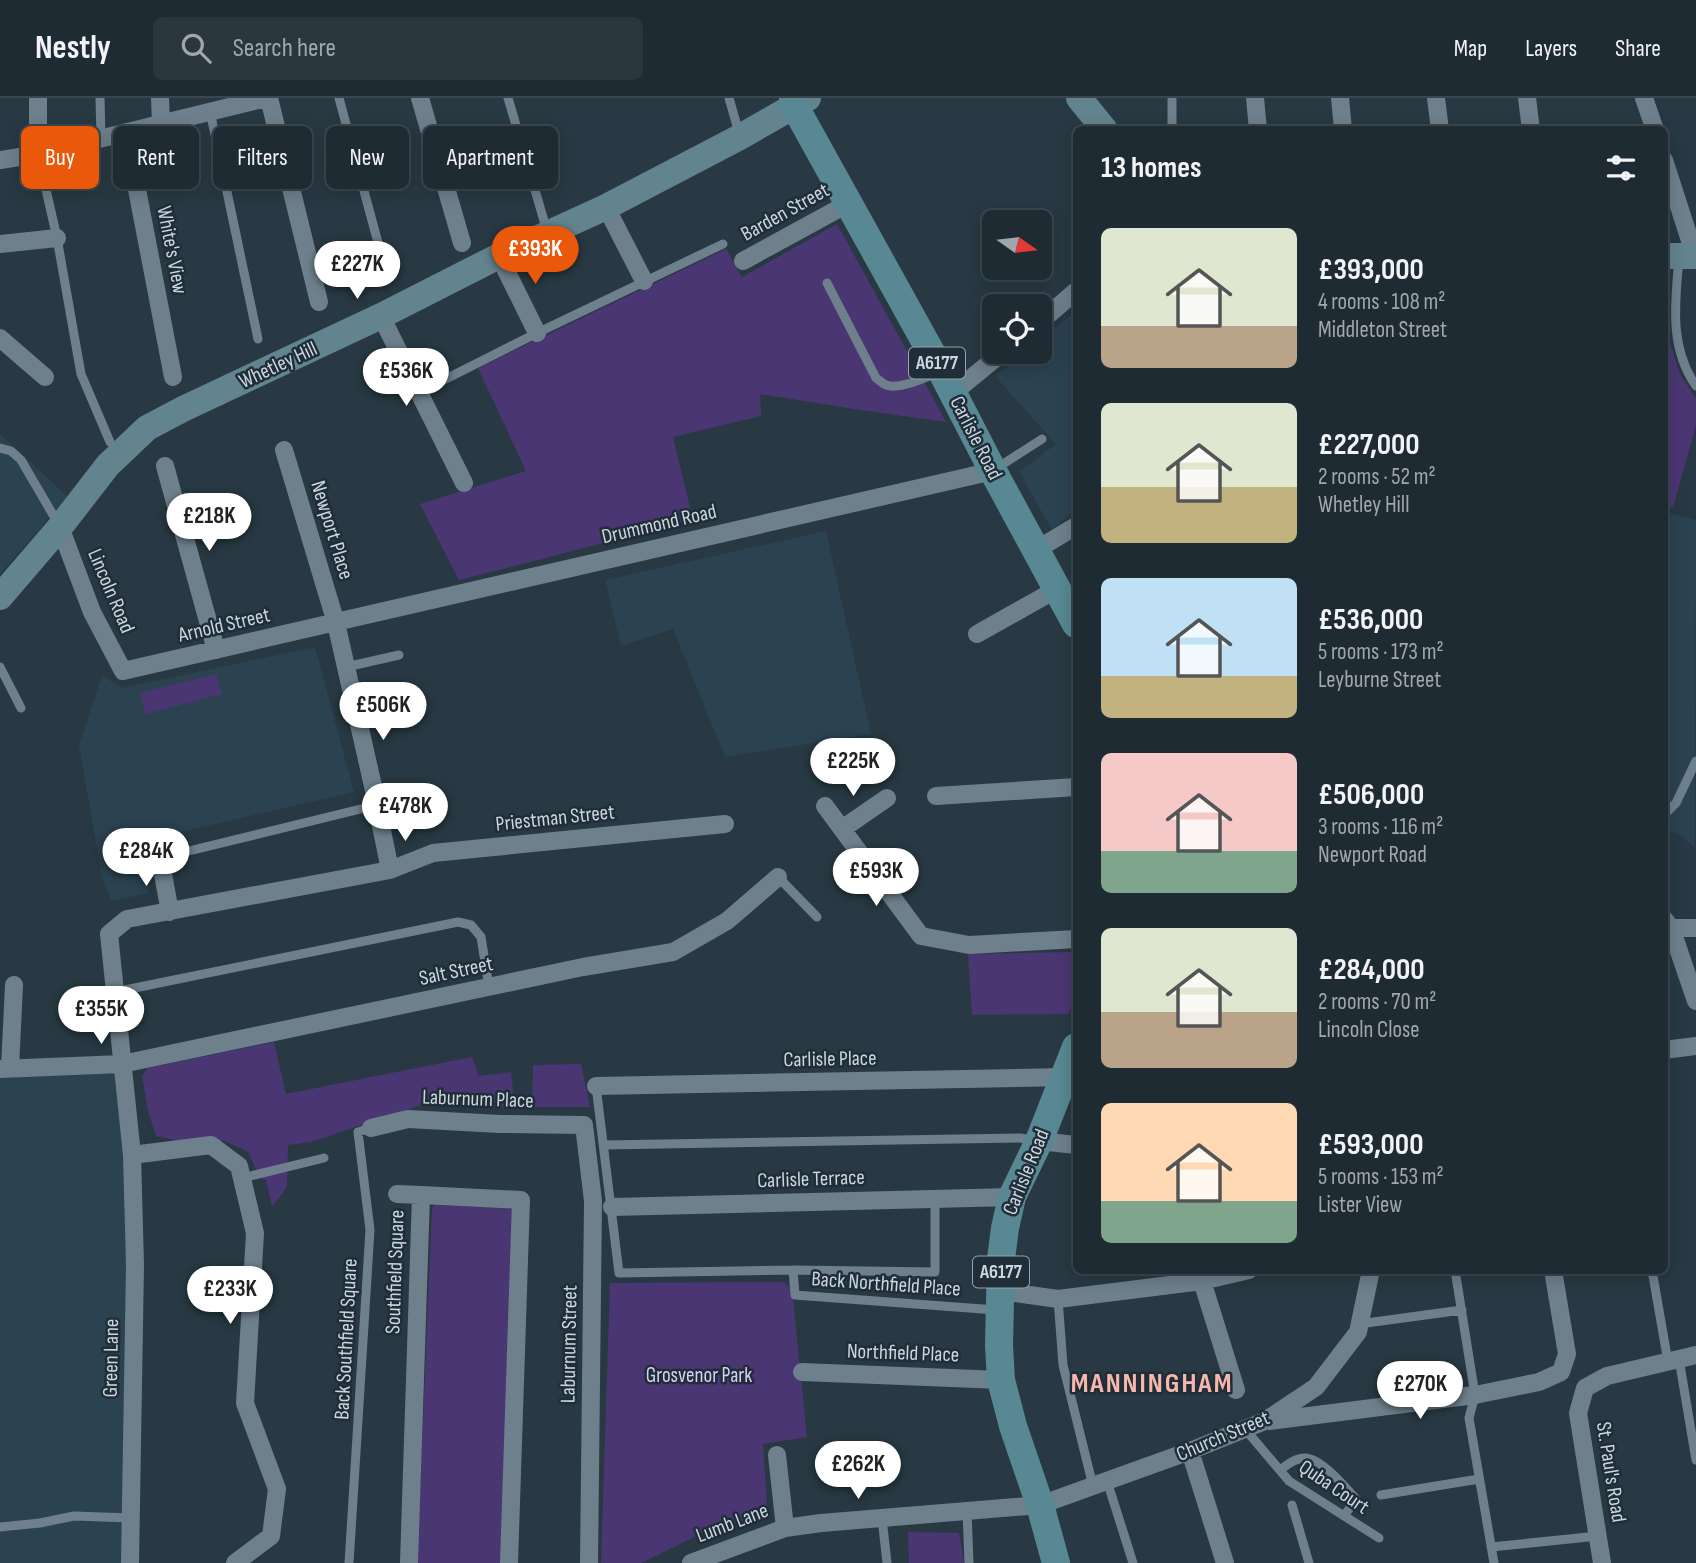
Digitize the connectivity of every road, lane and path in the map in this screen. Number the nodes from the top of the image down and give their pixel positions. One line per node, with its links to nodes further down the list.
1 (38, 98): 19 (street)
2 (100, 98): 30 (lane)
3 (160, 98): 18 (street)
4 (268, 98): 17 (street); 51 (street)
5 (340, 98): 47 (lane)
6 (420, 98): 41 (street)
7 (508, 98): 39 (lane)
8 (729, 98): 29 (lane)
9 (1172, 98): 22 (lane)
10 (1255, 98): 23 (street)
11 (1340, 98): 24 (street)
12 (1436, 98): 25 (street)
13 (1527, 98): 26 (street)
14 (1644, 98): 27 (street)
15 (798, 100): 29 (main road, Whetley Hill); 37 (main road, Carlisle Road / A6177)
16 (1085, 102): 21 (main road)
17 (210, 111): 18 (street); 56 (lane)
18 (161, 124): 20 (street)
19 (38, 126)
20 (152, 126)
21 (1102, 126)
22 (1172, 126)
23 (1258, 126)
24 (1343, 126)
25 (1440, 126)
26 (1530, 126)
27 (1654, 126)
28 (113, 135): 30 (street)
29 (740, 136): 38 (main road, Whetley Hill)
30 (102, 138): 31 (street)
31 (99, 139)
32 (21, 157): 33 (street)
33 (0, 160)
34 (1668, 179): 45 (street)
35 (46, 189): 40 (lane)
36 (137, 189): 59 (street, White's View)
37 (849, 204): 46 (street, Barden Street); 60 (main road, Carlisle Road / A6177)
38 (606, 207): 39 (main road, Whetley Hill); 48 (street)
39 (548, 234): 44 (main road, Whetley Hill)
40 (57, 238): 42 (street); 64 (lane)
41 (462, 243)
42 (0, 244)
43 (723, 244): 48 (lane)
44 (499, 256): 53 (main road, Whetley Hill); 54 (street)
45 (1684, 256): 61 (lane)
46 (743, 261)
47 (384, 264)
48 (644, 281): 54 (lane)
49 (827, 283): 60 (lane)
50 (1073, 294): 52 (street)
51 (319, 302)
52 (1052, 312)
53 (381, 316): 62 (street); 70 (main road, Whetley Hill)
54 (537, 333): 62 (lane)
55 (0, 338): 58 (street)
56 (258, 339)
57 (982, 363): 60 (street)
58 (45, 377)
59 (173, 377)
60 (947, 382): 68 (main road, Carlisle Road / A6177)
61 (1696, 386)
62 (420, 392): 69 (street)
63 (1042, 439): 68 (lane)
64 (110, 442)
65 (0, 448): 70 (lane)
66 (284, 450): 76 (street, Newport Place)
67 (165, 466): 78 (street)
68 (993, 471): 72 (main road, Carlisle Road / A6177); 76 (street, Drummond Road)
69 (464, 483)
70 (60, 527): 74 (main road, Whetley Hill); 82 (street, Lincoln Road)
71 (1073, 528): 72 (street)
72 (1036, 550): 73 (main road, Carlisle Road / A6177)
73 (1057, 589): 75 (main road, Carlisle Road / A6177); 77 (street)
74 (0, 597)
75 (1073, 618)
76 (336, 623): 78 (street, Arnold Street); 81 (street, Newport Place)
77 (977, 634)
78 (216, 650): 82 (street, Arnold Street)
79 (399, 656): 81 (lane)
80 (0, 667): 83 (lane)
81 (346, 667): 88 (street, Newport Place)
82 (123, 671)
83 (21, 708)
84 (1696, 761): 90 (lane)
85 (1073, 787): 86 (street)
86 (936, 796)
87 (887, 798): 92 (street)
88 (377, 805): 93 (lane); 94 (street, Newport Place)
89 (825, 806): 92 (street)
90 (1668, 811)
91 (725, 824): 94 (street, Priestman Street)
92 (842, 829): 101 (street)
93 (160, 858): 96 (street)
94 (390, 870): 96 (street, Priestman Street)
95 (778, 877): 97 (lane); 103 (street, Salt Street)
96 (170, 912): 100 (street, Priestman Street)
97 (817, 917)
98 (1668, 924): 99 (street); 105 (street)
99 (1696, 928)
100 (109, 934): 104 (street, Green Lane)
101 (1073, 939)
102 (14, 985): 110 (street)
103 (489, 987): 104 (lane); 109 (street, Salt Street)
104 (115, 992): 109 (street, Green Lane)
105 (1696, 1002)
106 (1696, 1046): 107 (street)
107 (1668, 1050)
108 (1073, 1057): 111 (main road, Carlisle Road / A6177)
109 (122, 1064): 110 (street, Salt Street); 118 (street, Green Lane)
110 (5, 1068)
111 (1064, 1077): 112 (street, Carlisle Place); 115 (main road, Carlisle Road / A6177)
112 (596, 1086): 116 (lane)
113 (584, 1125): 114 (street, Laburnum Place); 167 (street, Laburnum Street)
114 (371, 1128): 164 (lane, Back Southfield Square)
115 (1039, 1141): 116 (lane); 117 (street); 123 (main road, Carlisle Road / A6177)
116 (604, 1145): 125 (lane)
117 (1073, 1145)
118 (132, 1155): 120 (street); 155 (street, Green Lane)
119 (324, 1158): 120 (lane)
120 (242, 1178): 163 (street)
121 (397, 1194): 122 (street)
122 (421, 1195): 165 (street, Southfield Square); 166 (street, Southfield Square)
123 (1012, 1197): 124 (street, Carlisle Terrace); 134 (main road, Carlisle Road / A6177)
124 (935, 1198): 125 (street, Carlisle Terrace); 126 (lane)
125 (612, 1208): 126 (lane)
126 (793, 1270): 134 (lane, Back Northfield Place)
127 (1230, 1274): 132 (street)
128 (1370, 1274): 136 (street, Church Street)
129 (1456, 1274): 135 (lane)
130 (1554, 1274): 141 (street)
131 (1653, 1274): 137 (lane)
132 (1202, 1280): 133 (street); 140 (street)
133 (1058, 1299): 134 (street); 149 (lane)
134 (1000, 1301): 139 (main road, Carlisle Road / A6177)
135 (1462, 1310): 136 (lane); 141 (lane)
136 (1359, 1324): 142 (street, Church Street)
137 (1681, 1359): 146 (lane); 159 (street, St. Paul's Road)
138 (802, 1372): 139 (street, Northfield Place)
139 (1001, 1380): 151 (main road, Carlisle Road / A6177)
140 (1236, 1390)
141 (1475, 1395): 142 (street); 148 (lane)
142 (1265, 1421): 143 (street, Church Street)
143 (1245, 1429): 144 (street, Church Street); 147 (lane, Quba Court)
144 (1190, 1451): 149 (street, Church Street); 173 (street)
145 (777, 1455): 158 (street)
146 (1696, 1460)
147 (1280, 1470): 154 (lane, Quba Court); 154 (lane)
148 (1479, 1479): 150 (lane); 161 (lane)
149 (1100, 1484): 151 (street, Church Street); 172 (lane)
150 (1381, 1495)
151 (1040, 1505): 153 (street, Lumb Lane); 171 (main road, A6177)
152 (1292, 1505): 174 (lane)
153 (967, 1511): 156 (street, Lumb Lane); 170 (lane)
154 (1344, 1516): 160 (lane, Quba Court)
155 (131, 1518): 157 (lane); 162 (street, Green Lane)
156 (882, 1518): 158 (street, Lumb Lane); 169 (lane)
157 (0, 1527)
158 (785, 1528): 168 (street, Lumb Lane)
159 (1598, 1536): 161 (lane); 176 (street, St. Paul's Road)
160 (1379, 1538)
161 (1491, 1547): 175 (lane)
162 (130, 1563)
163 (235, 1563)
164 (349, 1563)
165 (409, 1563)
166 (509, 1563)
167 (589, 1563)
168 (691, 1563)
169 (887, 1563)
170 (969, 1563)
171 (1056, 1563)
172 (1133, 1563)
173 (1225, 1563)
174 (1309, 1563)
175 (1494, 1563)
176 (1602, 1563)

